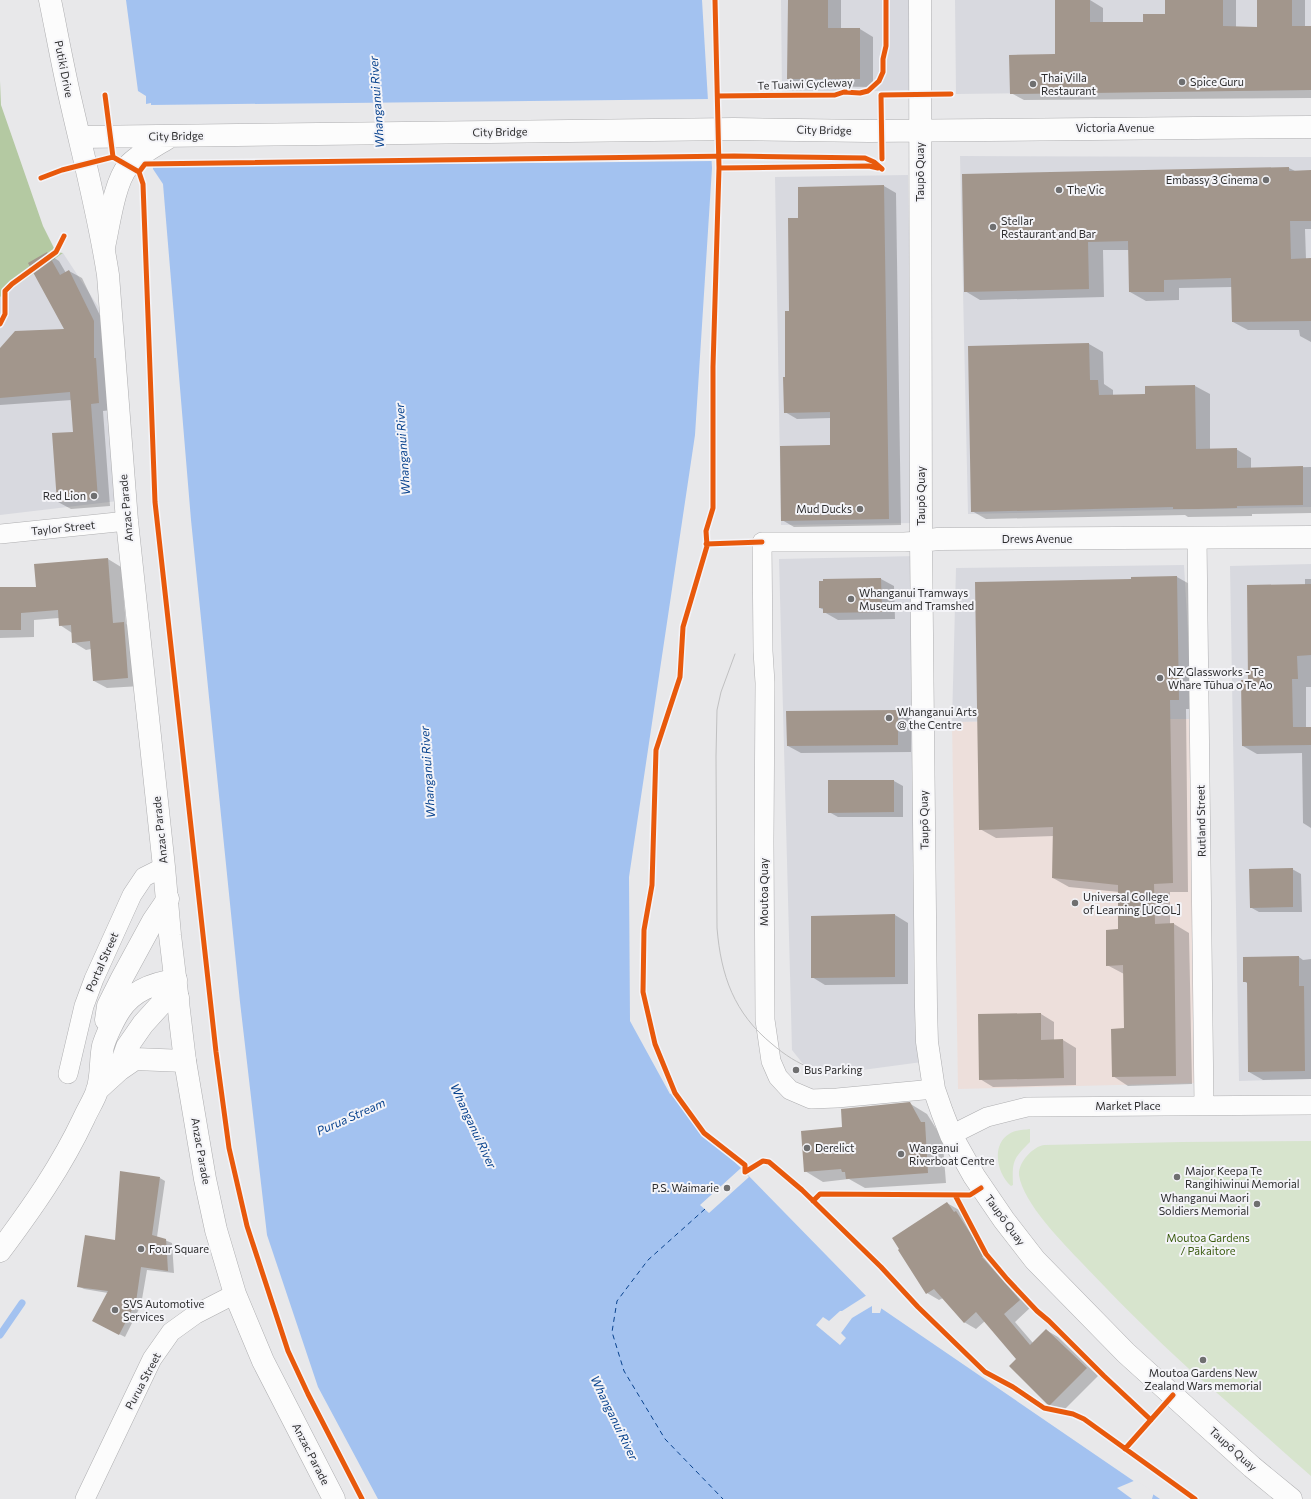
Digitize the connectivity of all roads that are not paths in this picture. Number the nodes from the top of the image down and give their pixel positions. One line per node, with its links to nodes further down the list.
1 (50, 0): 5 (main road, Putiki Drive)
2 (920, 0): 4 (main road, Taupō Quay)
3 (1311, 127): 4 (main road, Victoria Avenue)
4 (920, 130): 6 (main road, City Bridge); 12 (main road, Taupō Quay)
5 (80, 137): 6 (main road, City Bridge); 7 (main road, Anzac Parade)
6 (158, 140): 7 (main road)
7 (104, 247): 8 (main road, Anzac Parade)
8 (127, 522): 9 (street, Taylor Street); 14 (main road, Anzac Parade)
9 (0, 534)
10 (1311, 537): 11 (main road, Drews Avenue)
11 (1197, 538): 12 (main road, Drews Avenue); 23 (street, Rutland Street)
12 (921, 541): 13 (street, Drews Avenue); 21 (main road, Taupō Quay)
13 (762, 542): 21 (street, Moutoa Quay)
14 (164, 867): 15 (main road, Anzac Parade); 20 (street, Portal Street)
15 (168, 899): 16 (main road, Anzac Parade); 17 (main road)
16 (177, 989): 17 (main road); 18 (main road, Anzac Parade); 19 (main road)
17 (104, 1045): 22 (main road)
18 (185, 1061): 19 (main road); 27 (main road, Anzac Parade)
19 (119, 1070): 22 (main road)
20 (68, 1074)
21 (934, 1088): 25 (main road, Taupō Quay)
22 (97, 1090): 26 (main road)
23 (1204, 1105): 24 (street, Market Place); 25 (street, Market Place)
24 (1311, 1105)
25 (951, 1135): 30 (main road, Taupō Quay)
26 (0, 1251)
27 (235, 1294): 28 (street, Purua Street); 29 (main road, Anzac Parade)
28 (85, 1499)
29 (334, 1499)
30 (1291, 1499)

